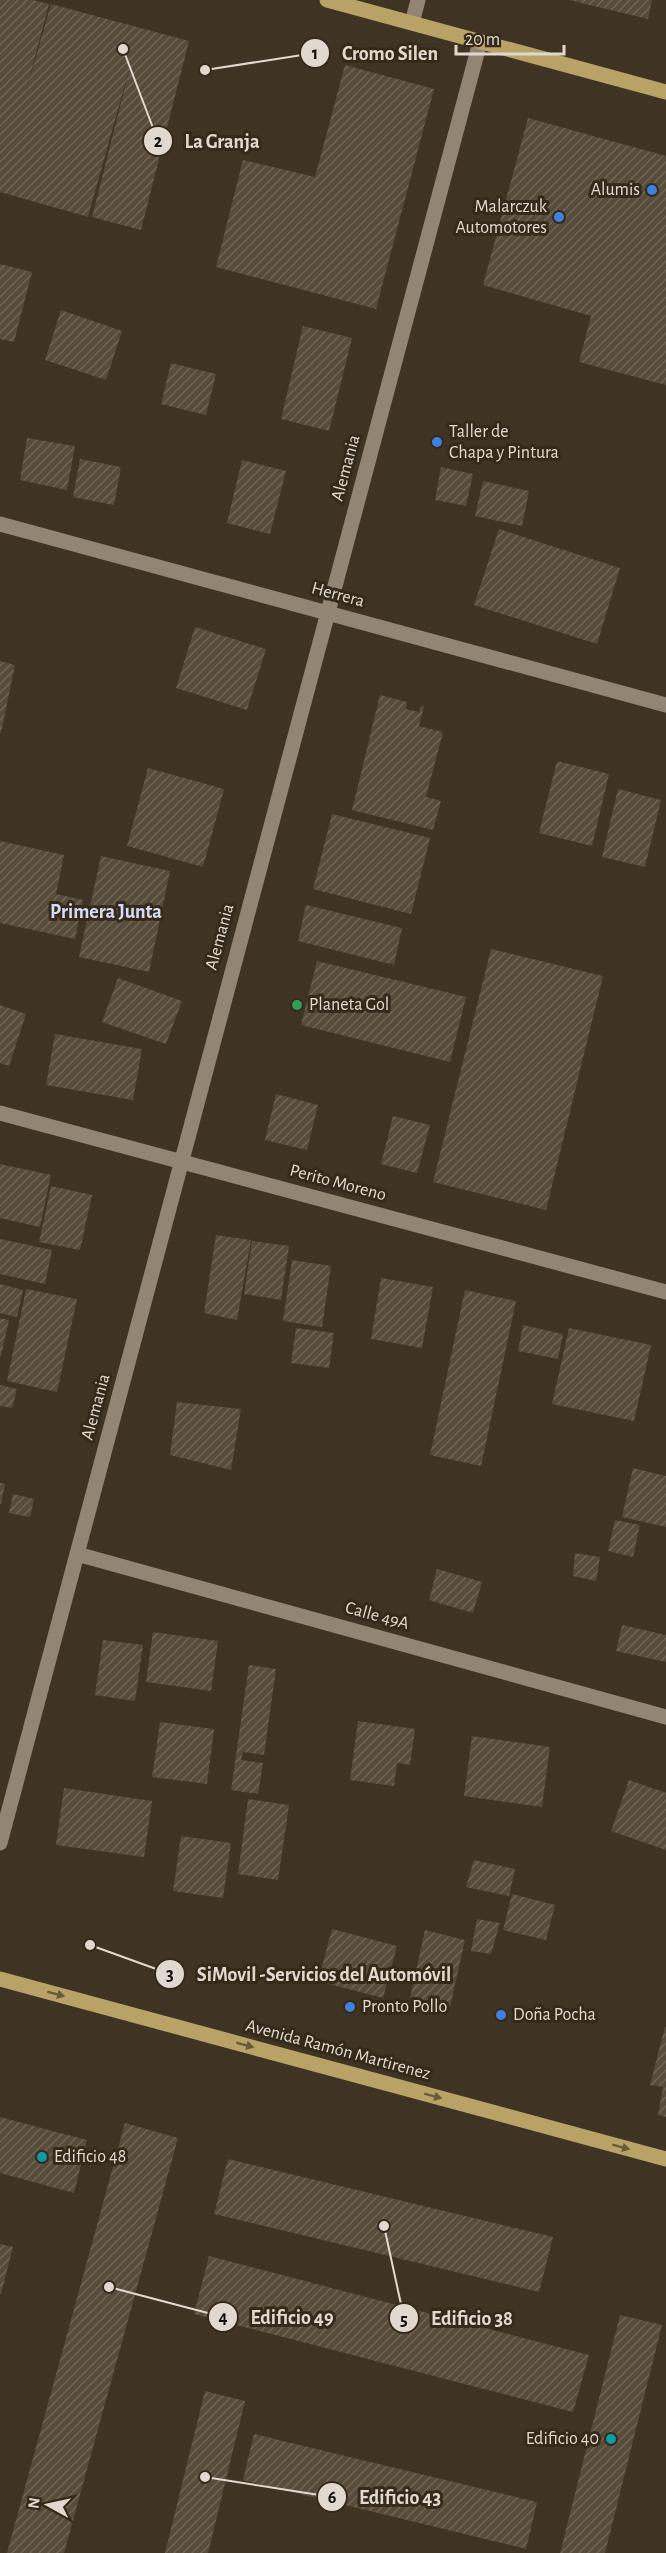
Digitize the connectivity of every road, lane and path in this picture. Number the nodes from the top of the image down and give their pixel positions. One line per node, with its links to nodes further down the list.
1 (327, 0): 3 (main road)
2 (418, 0): 3 (street)
3 (412, 23): 4 (main road)
4 (480, 42): 5 (main road); 7 (street, Alemania)
5 (666, 92)
6 (0, 524): 7 (street, Herrera)
7 (327, 613): 8 (street, Herrera); 10 (street, Alemania)
8 (666, 705)
9 (0, 1113): 10 (street, Perito Moreno)
10 (180, 1161): 11 (street, Perito Moreno); 12 (street, Alemania)
11 (666, 1292)
12 (77, 1554): 13 (street, Calle 49A); 14 (street, Alemania)
13 (666, 1716)
14 (0, 1843)
15 (0, 1979): 16 (main road, Avenida Ramón Martirenez, one-way to 16)
16 (666, 2159)

